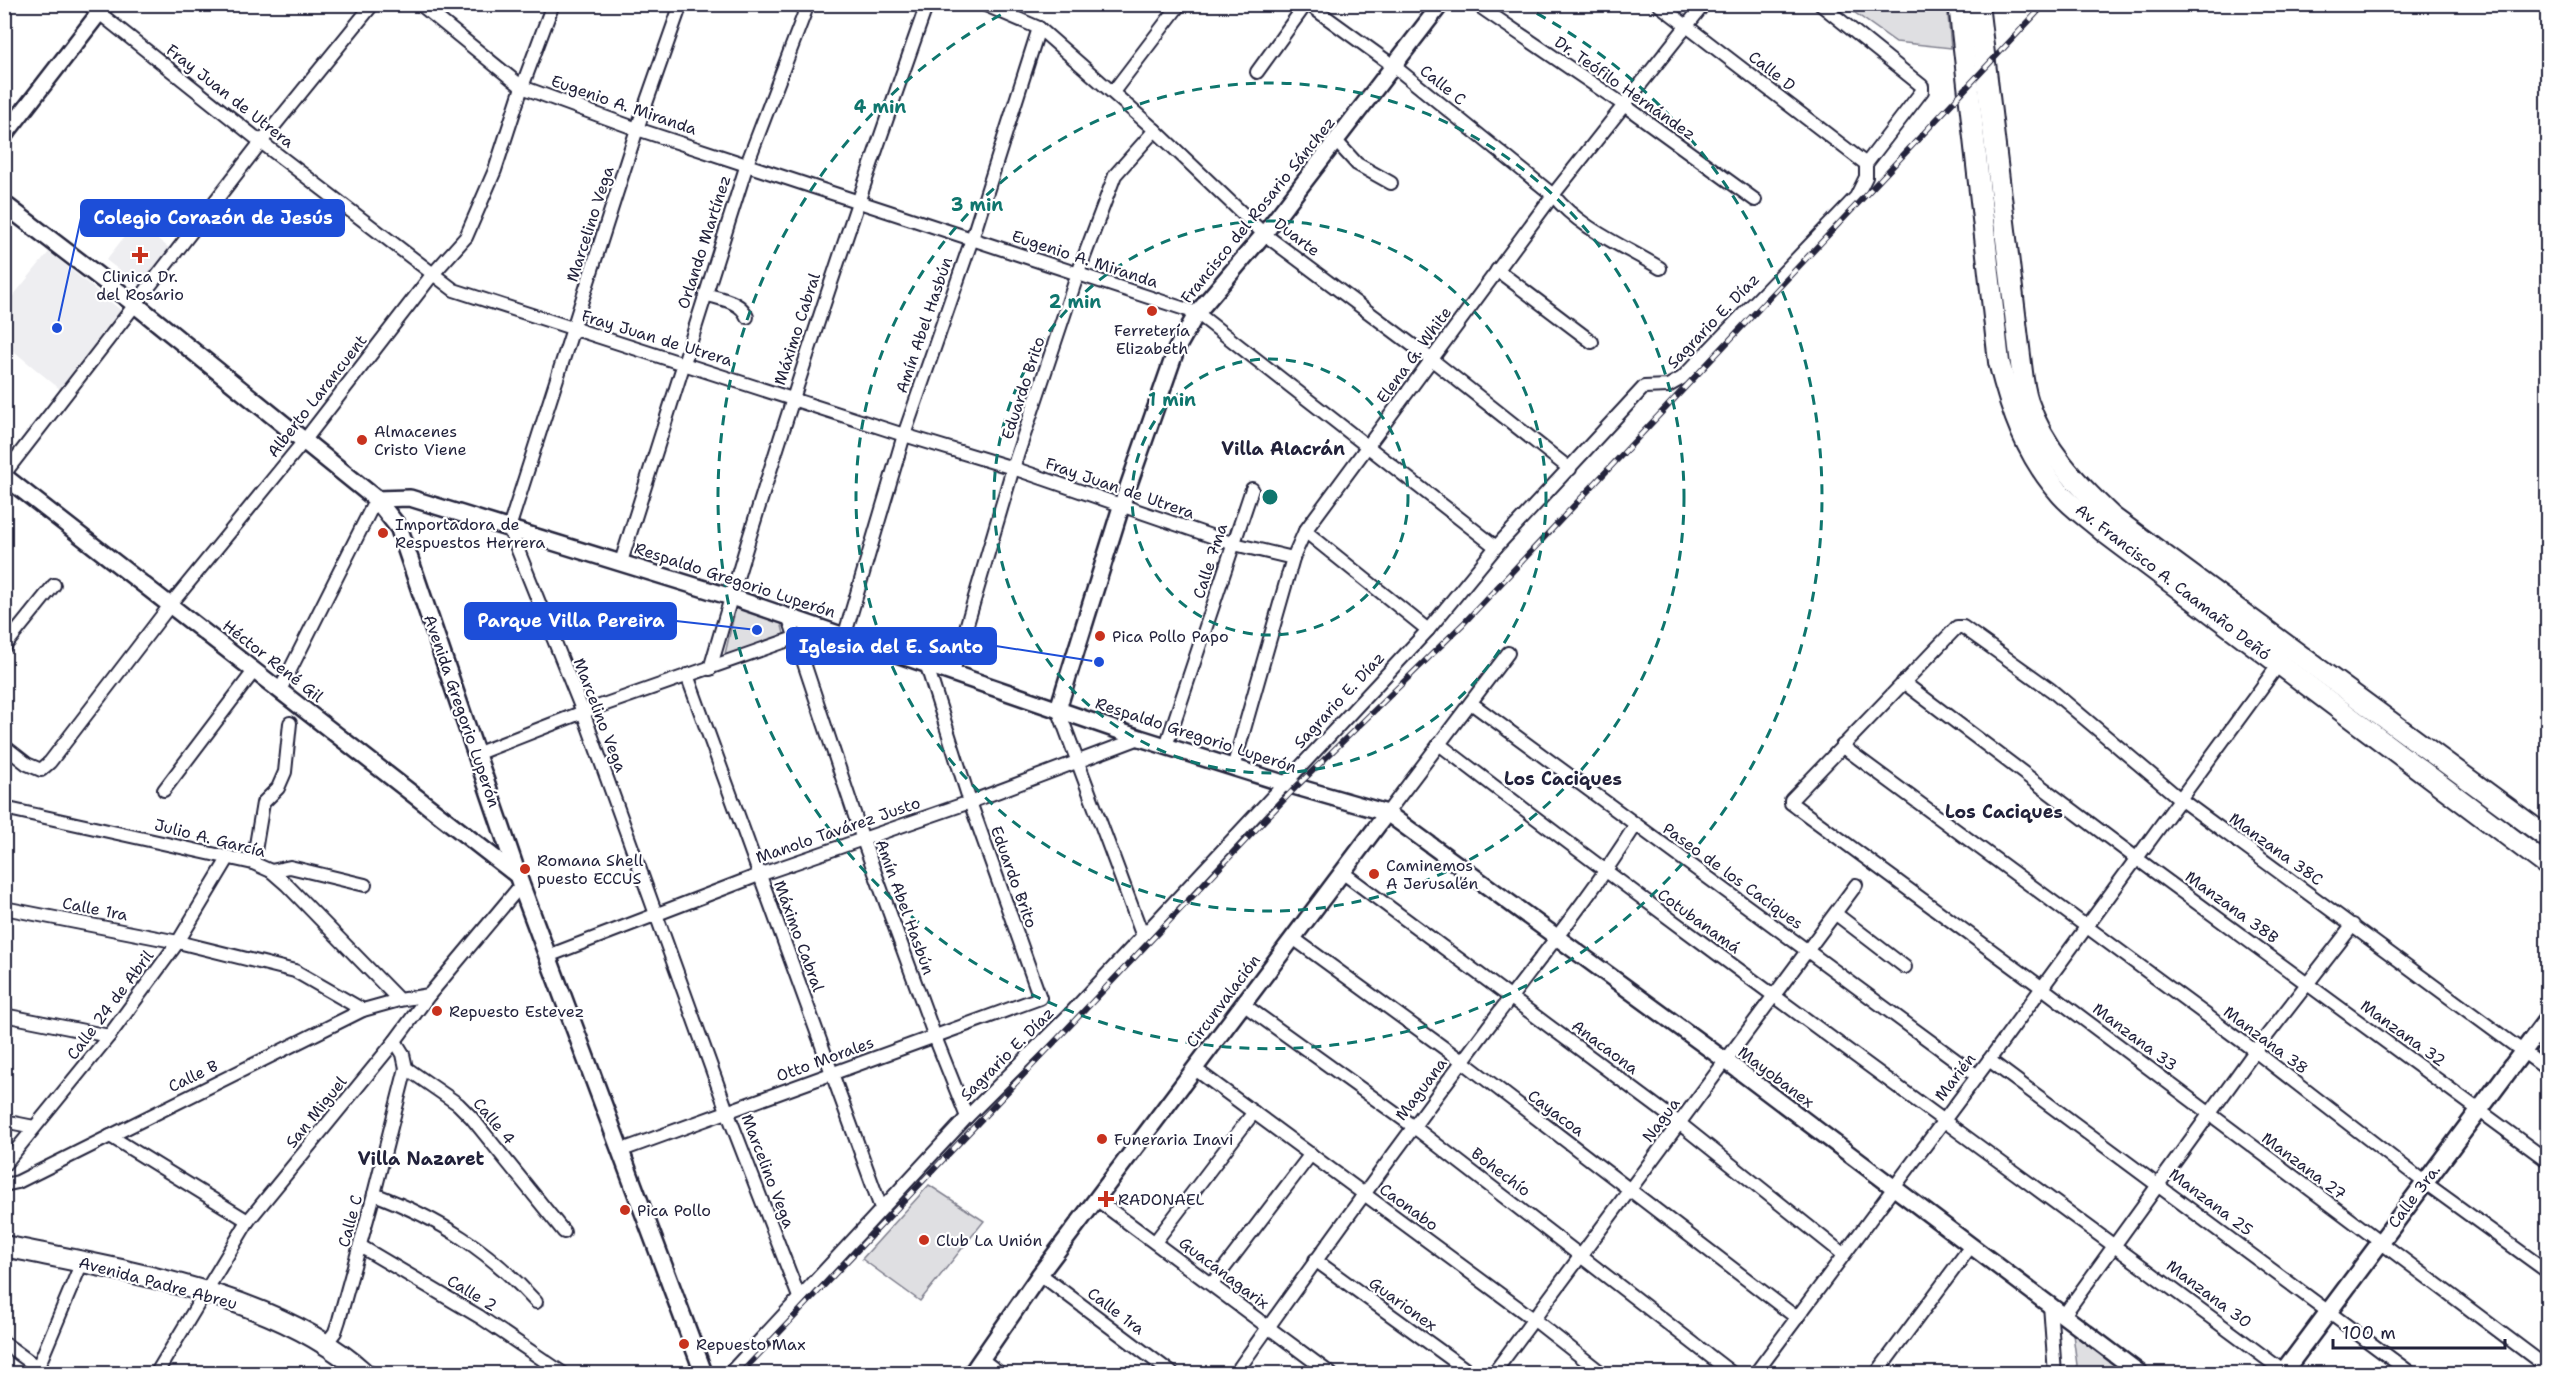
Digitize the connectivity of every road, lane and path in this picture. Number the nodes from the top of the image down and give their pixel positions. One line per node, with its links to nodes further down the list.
1 (373, 4): 29 (street)
2 (420, 4): 22 (street, Eugenio A. Miranda)
3 (553, 4): 22 (street, Alberto Larancuent)
4 (681, 4): 25 (street, Marcelino Vega)
5 (808, 4): 30 (street, Orlando Martínez)
6 (927, 4): 35 (street, Máximo Cabral)
7 (983, 4): 19 (street, Duarte)
8 (1180, 4): 23 (street)
9 (1307, 4): 20 (street, Calle C); 21 (street)
10 (1441, 4): 20 (street, Francisco del Rosario Sánchez)
11 (1476, 4): 24 (street, Dr. Teófilo Hernández)
12 (1658, 4): 18 (street, Calle D)
13 (1704, 4): 18 (street, Elena G. White)
14 (1820, 4): 31 (street)
15 (1959, 4): 78 (main road, Av. Francisco A. Caamaño Deñó)
16 (1978, 4): 104 (main road, Av. Francisco A. Caamaño Deñó)
17 (98, 8): 27 (street); 29 (street, Fray Juan de Utrera)
18 (1687, 27): 24 (street, Elena G. White); 31 (street, Calle D)
19 (1039, 28): 23 (street, Duarte); 38 (street, Amín Abel Hasbún)
20 (1395, 67): 28 (street, Francisco del Rosario Sánchez); 33 (street, Calle C)
21 (1257, 72)
22 (522, 87): 25 (street, Eugenio A. Miranda); 42 (street, Alberto Larancuent)
23 (1113, 92): 26 (street, Duarte)
24 (1624, 105): 33 (street, Elena G. White); 34 (street, Dr. Teófilo Hernández)
25 (637, 129): 30 (street, Eugenio A. Miranda); 47 (street, Marcelino Vega)
26 (1155, 130): 37 (street, Duarte); 41 (street, Eduardo Brito)
27 (4, 136)
28 (1336, 141): 32 (street); 37 (street, Francisco del Rosario Sánchez)
29 (261, 142): 42 (street, Fray Juan de Utrera); 44 (street)
30 (747, 164): 35 (street, Eugenio A. Miranda); 43 (street, Orlando Martínez)
31 (1866, 164): 56 (street, Sagrario E. Díaz)
32 (1391, 183)
33 (1553, 195): 39 (street, Calle C); 40 (street, Elena G. White)
34 (1755, 200)
35 (857, 202): 38 (street, Eugenio A. Miranda); 51 (street, Máximo Cabral)
36 (4, 204): 44 (main road, Avenida Gregorio Luperón)
37 (1264, 234): 45 (street, Francisco del Rosario Sánchez); 49 (street, Duarte)
38 (972, 239): 41 (street, Eugenio A. Miranda); 52 (street, Amín Abel Hasbún)
39 (1660, 268)
40 (1497, 270): 48 (street); 49 (street, Elena G. White)
41 (1078, 273): 45 (street, Eugenio A. Miranda); 55 (street, Eduardo Brito)
42 (432, 275): 47 (street, Fray Juan de Utrera); 53 (street, Alberto Larancuent)
43 (705, 294): 46 (street); 50 (street, Orlando Martínez)
44 (136, 306): 53 (main road, Avenida Gregorio Luperón); 57 (street)
45 (1197, 313): 54 (street, Eugenio A. Miranda); 60 (street, Francisco del Rosario Sánchez)
46 (747, 317)
47 (574, 329): 50 (street, Fray Juan de Utrera); 61 (street, Marcelino Vega)
48 (1592, 342)
49 (1431, 359): 54 (street, Elena G. White); 56 (street, Duarte)
50 (683, 363): 51 (street, Fray Juan de Utrera); 66 (street, Orlando Martínez)
51 (792, 398): 52 (street, Fray Juan de Utrera); 68 (street, Máximo Cabral)
52 (904, 435): 55 (street, Fray Juan de Utrera); 73 (street, Amín Abel Hasbún)
53 (304, 441): 59 (main road, Avenida Gregorio Luperón); 69 (street, Alberto Larancuent)
54 (1368, 446): 62 (street, Elena G. White); 64 (street, Eugenio A. Miranda)
55 (1014, 468): 60 (street, Fray Juan de Utrera); 81 (street, Eduardo Brito)
56 (1570, 469): 64 (street, Sagrario E. Díaz)
57 (4, 475): 69 (street, Héctor René Gil)
58 (1252, 489): 63 (street, Calle 7ma)
59 (376, 499): 61 (street, Respaldo Gregorio Luperón); 84 (street); 94 (main road, Avenida Gregorio Luperón)
60 (1121, 507): 63 (street, Fray Juan de Utrera); 86 (street, Francisco del Rosario Sánchez)
61 (510, 528): 66 (street, Respaldo Gregorio Luperón); 87 (street, Marcelino Vega)
62 (1305, 531): 65 (street, Elena G. White); 72 (street)
63 (1234, 544): 65 (street, Fray Juan de Utrera); 92 (street, Calle 7ma)
64 (1496, 547): 72 (street, Sagrario E. Díaz)
65 (1293, 558): 96 (street, Elena G. White)
66 (621, 562): 68 (street, Respaldo Gregorio Luperón)
67 (54, 585): 75 (street)
68 (731, 597): 70 (street, Respaldo Gregorio Luperón); 79 (street, Máximo Cabral)
69 (171, 604): 80 (street, Héctor René Gil); 91 (street, Alberto Larancuent)
70 (789, 618): 71 (street, Respaldo Gregorio Luperón); 74 (street, Amín Abel Hasbún)
71 (823, 628): 73 (street, Respaldo Gregorio Luperón); 74 (street)
72 (1428, 630): 97 (street, Sagrario E. Díaz)
73 (845, 634): 77 (street, Respaldo Gregorio Luperón)
74 (795, 639): 79 (street); 105 (street, Amín Abel Hasbún)
75 (4, 647)
76 (1508, 653): 85 (street, Circunvalación)
77 (926, 663): 81 (street, Respaldo Gregorio Luperón); 100 (street, Eduardo Brito)
78 (2279, 664): 99 (street, Marién); 109 (main road, Av. Francisco A. Caamaño Deñó)
79 (710, 669): 82 (street)
80 (254, 671): 84 (street, Héctor René Gil); 98 (street)
81 (953, 672): 86 (street, Respaldo Gregorio Luperón)
82 (687, 675): 87 (street); 113 (street, Máximo Cabral)
83 (1904, 682): 93 (street); 99 (street, Manzana 38C); 107 (street, Manzana 38B)
84 (280, 690): 114 (street, Héctor René Gil)
85 (1471, 703): 90 (street, Circunvalación); 103 (street, Paseo de los Caciques)
86 (1058, 709): 89 (street, Respaldo Gregorio Luperón); 95 (street)
87 (583, 712): 94 (street); 118 (street, Marcelino Vega)
88 (290, 723): 108 (street)
89 (1140, 738): 92 (street, Respaldo Gregorio Luperón); 95 (street, Manolo Tavárez Justo)
90 (1439, 744): 102 (street, Circunvalación); 112 (street, Cotubanamá)
91 (4, 746)
92 (1166, 746): 96 (street, Respaldo Gregorio Luperón)
93 (1842, 746): 121 (street, Manzana 38); 130 (street, Manzana 33)
94 (476, 754): 114 (main road, Avenida Gregorio Luperón)
95 (1079, 762): 100 (street, Manolo Tavárez Justo); 122 (street)
96 (1233, 768): 97 (street, Respaldo Gregorio Luperón)
97 (1283, 783): 102 (street, Respaldo Gregorio Luperón); 122 (street, Sagrario E. Díaz)
98 (164, 790)
99 (2180, 799): 107 (street, Marién); 120 (street, Manzana 38C)
100 (970, 802): 105 (street, Manolo Tavárez Justo); 134 (street, Eduardo Brito)
101 (4, 808): 106 (street, Julio A. García)
102 (1387, 813): 111 (street, Circunvalación); 123 (street, Mayobanex)
103 (1635, 826): 112 (street, Maguana); 126 (street, Paseo de los Caciques)
104 (2547, 838)
105 (863, 840): 113 (street, Manolo Tavárez Justo); 141 (street, Amín Abel Hasbún)
106 (229, 857): 108 (street, Julio A. García); 125 (street, Calle 24 de Abril)
107 (2136, 858): 121 (street, Marién); 129 (street, Manzana 38B)
108 (253, 863): 110 (street, Julio A. García)
109 (2547, 866)
110 (271, 871): 115 (street); 135 (street, Julio A. García)
111 (1342, 872): 124 (street, Circunvalación); 132 (street, Anacaona)
112 (1606, 873): 123 (street, Maguana); 133 (street, Cotubanamá)
113 (759, 875): 118 (street, Manolo Tavárez Justo); 151 (street, Máximo Cabral)
114 (519, 880): 127 (main road, Avenida Gregorio Luperón); 131 (street, San Miguel)
115 (365, 885)
116 (1856, 885): 119 (street, Nagua)
117 (4, 908): 125 (street, Calle 1ra)
118 (654, 913): 127 (street, Manolo Tavárez Justo); 154 (street, Marcelino Vega)
119 (1836, 914): 126 (street, Nagua); 128 (street)
120 (2353, 925): 129 (street); 143 (street, Manzana 38C)
121 (2086, 927): 130 (street, Marién); 144 (street, Manzana 38)
122 (1142, 934): 157 (street, Sagrario E. Díaz)
123 (1558, 937): 132 (street, Maguana); 147 (street, Mayobanex)
124 (1293, 938): 136 (street, Circunvalación); 146 (street, Cayacoa)
125 (178, 942): 137 (street, Calle 1ra); 140 (street, Calle 24 de Abril)
126 (1808, 951): 133 (street, Nagua); 152 (street, Paseo de los Caciques)
127 (548, 956): 164 (main road, Avenida Gregorio Luperón)
128 (1905, 967)
129 (2307, 983): 144 (street); 153 (street, Manzana 32)
130 (2041, 987): 145 (street, Marién); 156 (street, Manzana 33)
131 (429, 994): 135 (street); 142 (street, San Miguel)
132 (1511, 996): 146 (street, Maguana); 160 (street, Anacaona)
133 (1774, 997): 147 (street, Nagua); 159 (street, Cotubanamá)
134 (1040, 998): 141 (street, Otto Morales)
135 (399, 1000): 137 (street, Calle B)
136 (1243, 1004): 149 (street, Circunvalación); 161 (street, Bohechío)
137 (363, 1010): 163 (street, Calle B)
138 (4, 1015): 140 (street)
139 (2547, 1018): 143 (main road, Calle 3ra.)
140 (109, 1036): 162 (street, Calle 24 de Abril)
141 (934, 1037): 151 (street, Otto Morales); 157 (street, Amín Abel Hasbún)
142 (395, 1041): 148 (street); 177 (street, San Miguel)
143 (2522, 1051): 150 (street, Manzana 38C); 153 (main road, Calle 3ra.)
144 (2255, 1052): 156 (street); 168 (street, Manzana 38)
145 (1989, 1060): 152 (street, Marién); 169 (street, Manzana 25)
146 (1462, 1061): 161 (street, Maguana); 172 (street, Cayacoa)
147 (1726, 1061): 160 (street, Nagua); 171 (street, Mayobanex)
148 (406, 1068): 173 (street, Calle C); 178 (street, Calle 4)
149 (1195, 1069): 155 (street, Caonabo); 175 (street, Circunvalación)
150 (2547, 1070)
151 (831, 1075): 154 (street, Otto Morales); 176 (street, Máximo Cabral)
152 (1976, 1075): 159 (street, Marién)
153 (2478, 1109): 166 (street, Manzana 32); 168 (main road, Calle 3ra.)
154 (727, 1111): 164 (street, Otto Morales); 193 (street, Marcelino Vega)
155 (1254, 1112): 165 (street, Caonabo); 179 (street)
156 (2210, 1114): 169 (street); 180 (street, Manzana 27)
157 (967, 1117): 176 (street, Sagrario E. Díaz)
158 (4, 1121): 162 (street)
159 (1942, 1121): 171 (street, Marién); 181 (street, Manzana 30)
160 (1679, 1123): 172 (street, Nagua); 185 (street, Anacaona)
161 (1414, 1126): 174 (street, Maguana); 186 (street, Bohechío)
162 (34, 1127): 167 (street, Calle 24 de Abril)
163 (110, 1136): 170 (street, Calle B); 177 (street)
164 (622, 1150): 210 (main road, Avenida Gregorio Luperón)
165 (1311, 1154): 174 (street, Caonabo); 191 (street)
166 (2547, 1161)
167 (4, 1165)
168 (2424, 1182): 180 (main road, Calle 3ra.); 189 (street)
169 (2159, 1184): 181 (street); 196 (street, Manzana 25)
170 (4, 1185)
171 (1893, 1189): 184 (street, Mayobanex); 185 (street, Marién)
172 (1630, 1190): 186 (street, Nagua); 198 (street, Cayacoa)
173 (374, 1194): 183 (street, Calle C); 194 (street)
174 (1365, 1194): 187 (street, Maguana); 199 (street, Caonabo)
175 (1096, 1199): 179 (street, Guacanagarix); 190 (street, Circunvalación)
176 (882, 1208): 193 (street, Sagrario E. Díaz)
177 (248, 1221): 192 (street, San Miguel)
178 (564, 1232)
179 (1155, 1242): 191 (street, Guacanagarix)
180 (2379, 1243): 196 (main road, Calle 3ra.); 204 (street, Manzana 27)
181 (2115, 1244): 197 (street); 206 (street, Manzana 30)
182 (4, 1246): 188 (main road, Avenida Padre Abreu)
183 (360, 1246): 202 (street, Calle C); 209 (street, Calle 2)
184 (1971, 1246): 195 (street, Mayobanex); 222 (street)
185 (1844, 1254): 198 (street, Marién)
186 (1581, 1255): 199 (street, Nagua); 220 (street, Bohechío)
187 (1315, 1260): 200 (street, Maguana); 217 (street, Guarionex)
188 (82, 1263): 192 (main road, Avenida Padre Abreu); 205 (street)
189 (2547, 1272)
190 (1040, 1274): 203 (street, Circunvalación); 214 (street, Calle 1ra)
191 (1212, 1284): 200 (street, Guacanagarix)
192 (204, 1292): 202 (main road, Avenida Padre Abreu); 207 (street, San Miguel)
193 (799, 1297): 211 (street, Sagrario E. Díaz)
194 (537, 1302)
195 (2050, 1305): 197 (street, Mayobanex); 223 (street)
196 (2328, 1311): 206 (main road, Calle 3ra.); 225 (street, Manzana 25)
197 (2064, 1315): 224 (street, Mayobanex)
198 (1797, 1317): 221 (street, Marién)
199 (1532, 1318): 218 (street, Nagua); 219 (street, Caonabo)
200 (1268, 1327): 215 (street, Maguana); 216 (street, Guacanagarix)
201 (4, 1343): 205 (street)
202 (326, 1344): 208 (main road, Avenida Padre Abreu)
203 (981, 1359): 212 (street, Circunvalación); 213 (street)
204 (2547, 1368)
205 (36, 1370)
206 (2284, 1373)
207 (156, 1374)
208 (365, 1374)
209 (564, 1374)
210 (704, 1374)
211 (729, 1374)
212 (971, 1374)
213 (1001, 1374)
214 (1173, 1374)
215 (1236, 1374)
216 (1331, 1374)
217 (1472, 1374)
218 (1493, 1374)
219 (1603, 1374)
220 (1733, 1374)
221 (1755, 1374)
222 (1876, 1374)
223 (2055, 1374)
224 (2141, 1374)
225 (2412, 1374)

